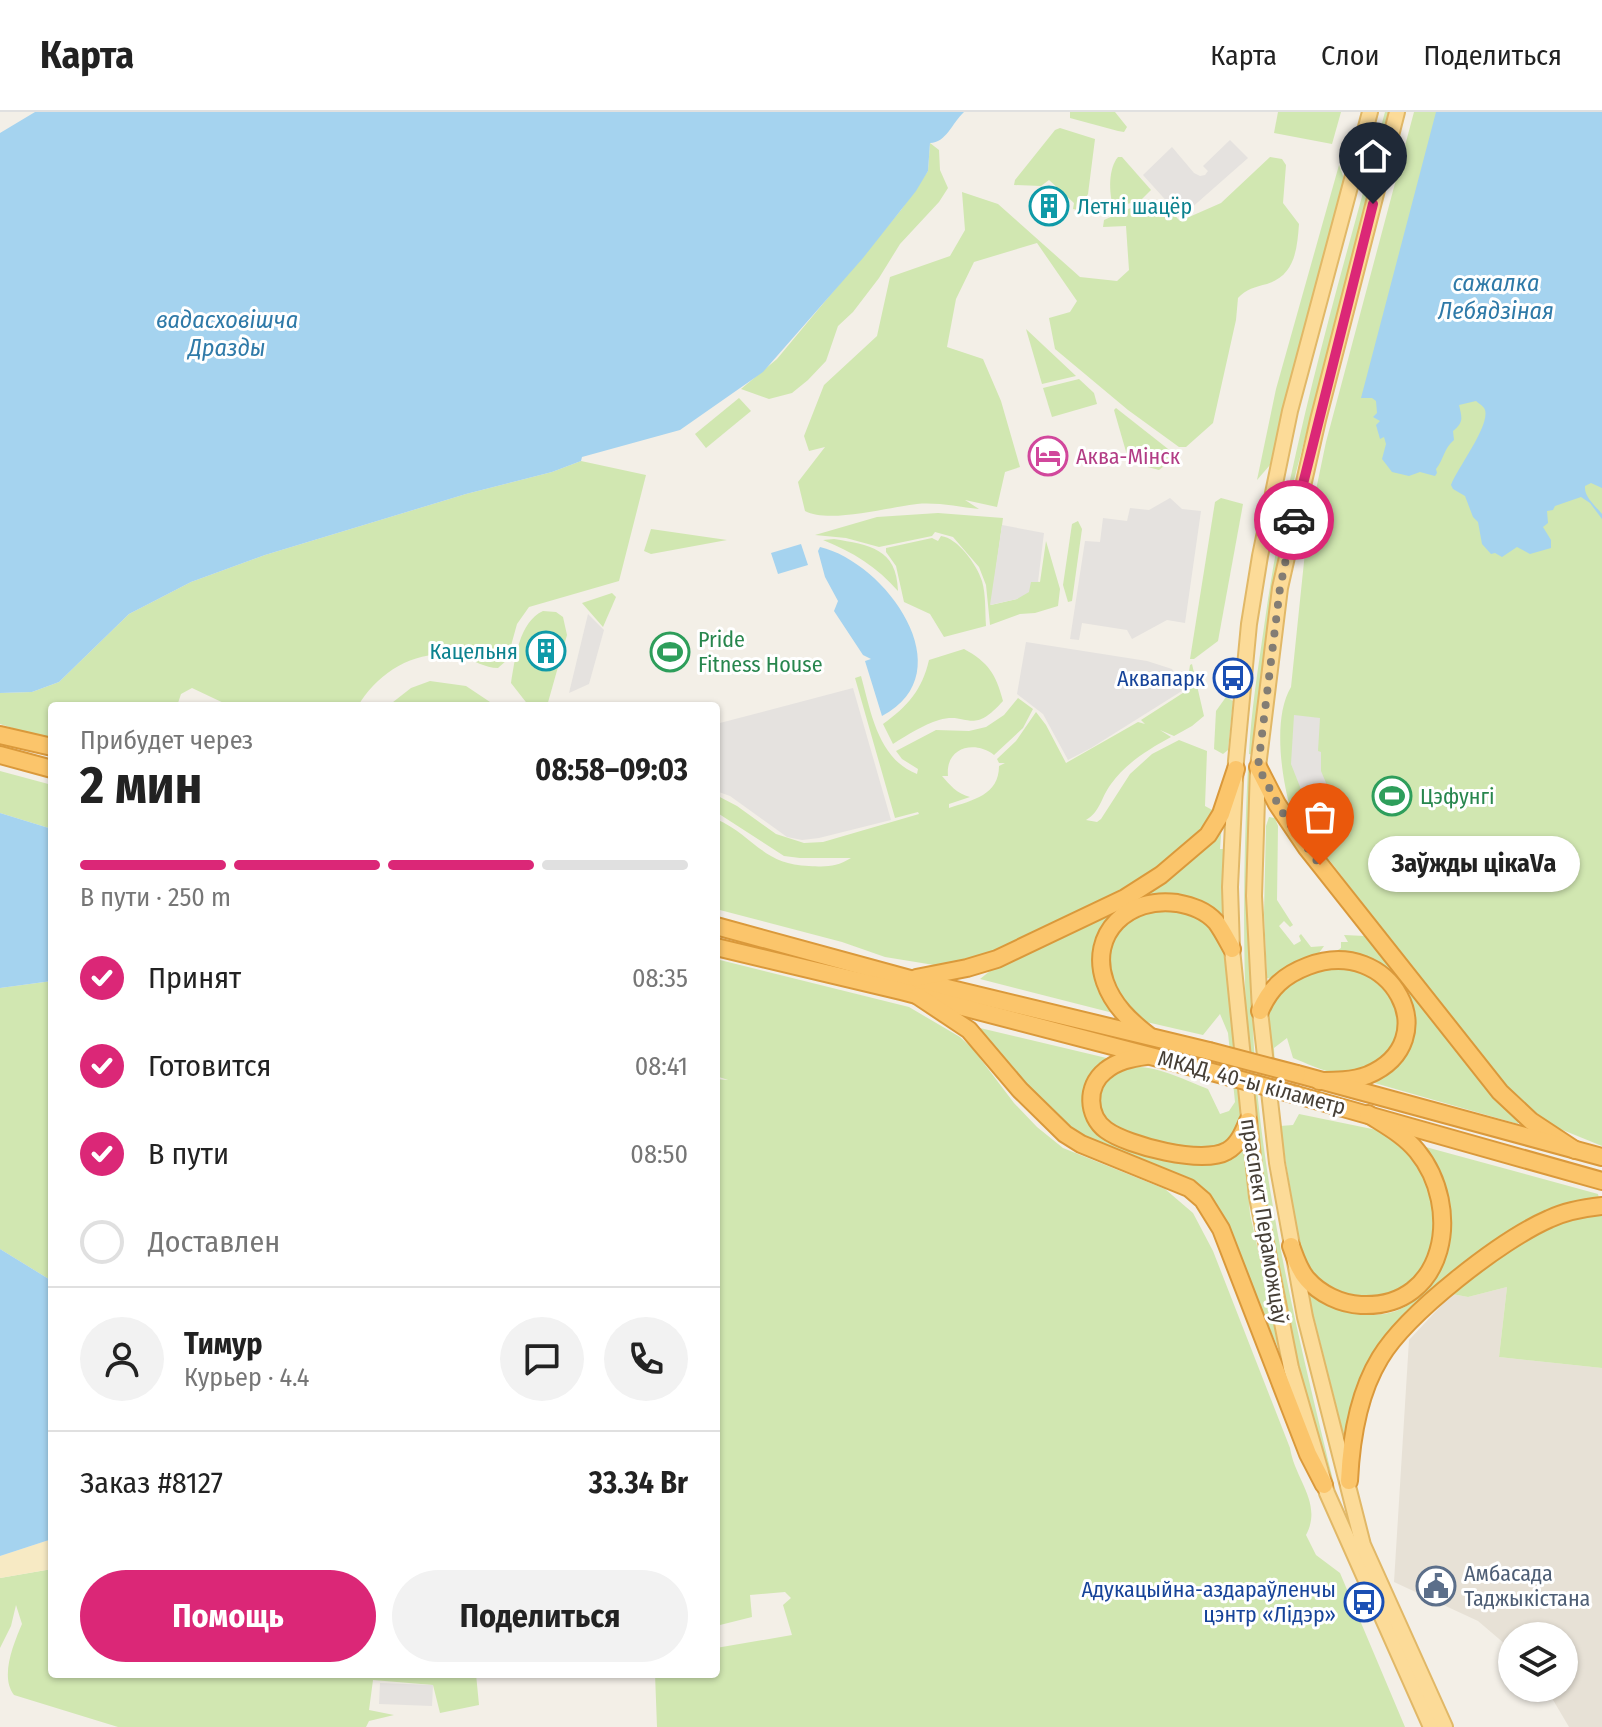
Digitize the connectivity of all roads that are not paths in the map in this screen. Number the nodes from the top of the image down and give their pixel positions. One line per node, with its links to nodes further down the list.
1 (1370, 112): 8 (main road, праспект Пераможцаў)
2 (1397, 112): 6 (main road)
3 (0, 735): 4 (highway)
4 (48, 746)
5 (0, 755): 7 (highway)
6 (1258, 767): 13 (main road); 18 (highway)
7 (48, 768)
8 (1236, 769): 11 (main road, праспект Пераможцаў); 12 (highway)
9 (720, 927): 12 (highway)
10 (720, 948): 12 (highway)
11 (1232, 949): 14 (highway); 17 (main road, праспект Пераможцаў)
12 (908, 985): 14 (highway, МКАД, 40-ы кіламетр); 24 (highway)
13 (1260, 1011): 15 (highway); 22 (main road)
14 (1152, 1047): 15 (highway, МКАД, 40-ы кіламетр, bridge); 16 (highway, МКАД, 40-ы кіламетр, bridge); 17 (highway)
15 (1319, 1081): 18 (highway, МКАД, 40-ы кіламетр)
16 (1368, 1114): 20 (highway, МКАД, 40-ы кіламетр); 22 (highway)
17 (1248, 1121): 24 (main road, праспект Пераможцаў)
18 (1575, 1150): 19 (highway, МКАД, 40-ы кіламетр)
19 (1602, 1157)
20 (1602, 1181)
21 (1602, 1206): 23 (highway)
22 (1291, 1246): 23 (main road)
23 (1349, 1481): 24 (main road); 26 (main road)
24 (1326, 1489): 25 (main road, праспект Пераможцаў)
25 (1431, 1727)
26 (1445, 1727)

